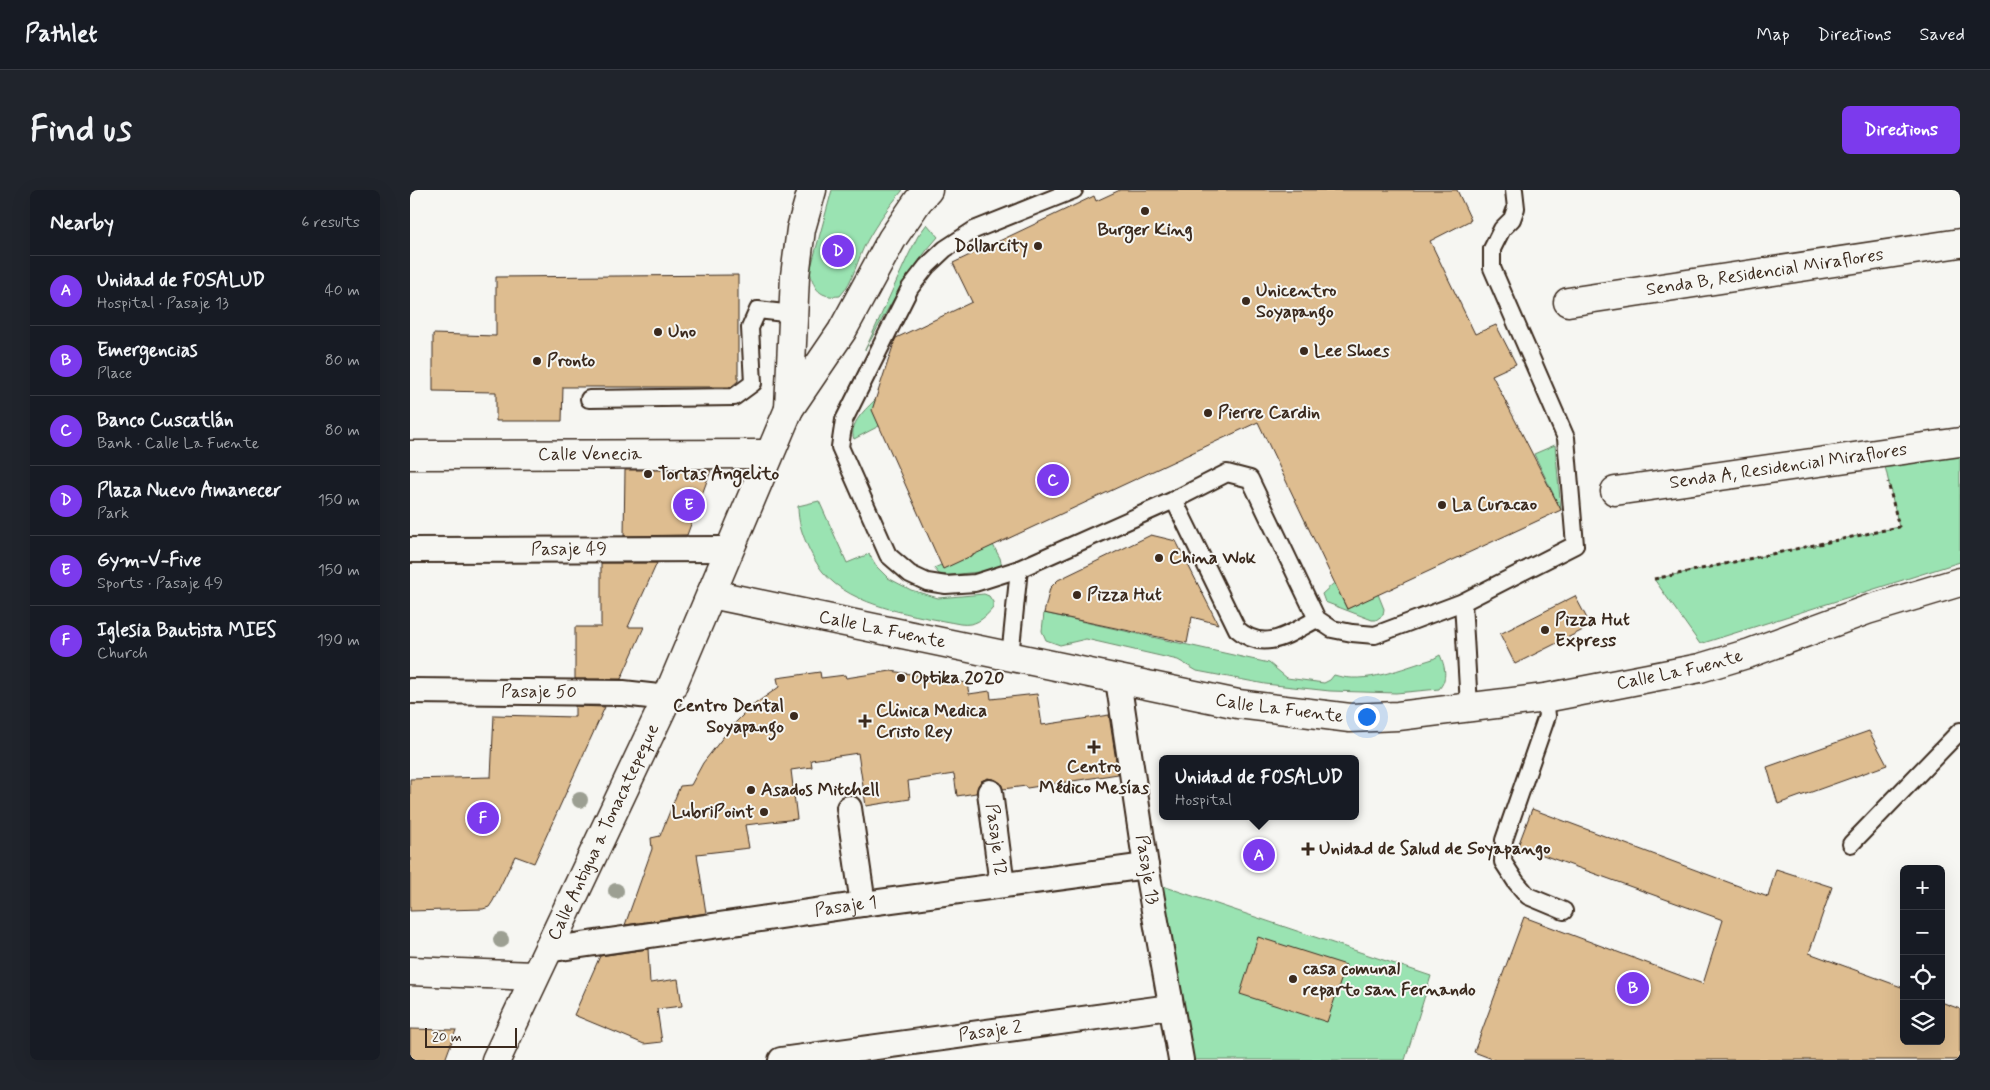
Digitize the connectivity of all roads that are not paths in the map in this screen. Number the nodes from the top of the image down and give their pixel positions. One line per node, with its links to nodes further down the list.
1 (812, 190): 7 (street, Calle Antigua a Tonacatepeque)
2 (928, 190): 9 (street, Calle Antigua a Tonacatepeque)
3 (1074, 190): 17 (lane)
4 (1514, 190): 20 (lane)
5 (1960, 243): 6 (street, Senda B, Residencial Miraflores)
6 (1568, 302)
7 (793, 314): 8 (lane); 9 (street, Calle Antigua a Tonacatepeque)
8 (589, 399)
9 (789, 409): 11 (street, Calle Antigua a Tonacatepeque)
10 (1960, 442): 13 (street, Senda A, Residencial Miraflores)
11 (769, 454): 12 (street, Calle Venecia); 15 (street, Calle Antigua a Tonacatepeque)
12 (410, 455)
13 (1615, 491)
14 (1174, 500): 17 (lane); 21 (lane); 21 (lane)
15 (728, 549): 16 (street, Pasaje 49); 19 (street, Calle Antigua a Tonacatepeque)
16 (410, 550)
17 (1019, 569): 22 (lane)
18 (1960, 582): 26 (street, Calle La Fuente)
19 (711, 594): 22 (street, Calle La Fuente); 25 (street, Calle Antigua a Tonacatepeque)
20 (1463, 602): 21 (lane); 27 (lane)
21 (1317, 619)
22 (1010, 657): 23 (street, Calle La Fuente)
23 (1118, 680): 27 (street, Calle La Fuente); 32 (street, Pasaje 13)
24 (410, 691): 25 (street, Pasaje 50)
25 (667, 698): 36 (street, Calle Antigua a Tonacatepeque)
26 (1545, 698): 27 (street, Calle La Fuente); 35 (lane)
27 (1469, 706)
28 (1960, 731): 31 (lane)
29 (990, 792): 33 (street, Pasaje 12)
30 (849, 808): 34 (street)
31 (1851, 844)
32 (1146, 866): 33 (street, Pasaje 1); 39 (street, Pasaje 13)
33 (1002, 885): 34 (street, Pasaje 1)
34 (863, 904): 36 (street, Pasaje 1)
35 (1564, 911)
36 (547, 950): 38 (street, Calle Antigua a Tonacatepeque)
37 (410, 971): 38 (street)
38 (534, 976): 40 (street, Calle Antigua a Tonacatepeque)
39 (1170, 1007): 41 (street, Pasaje 2); 42 (street, Pasaje 13)
40 (496, 1060)
41 (780, 1060)
42 (1181, 1060)

